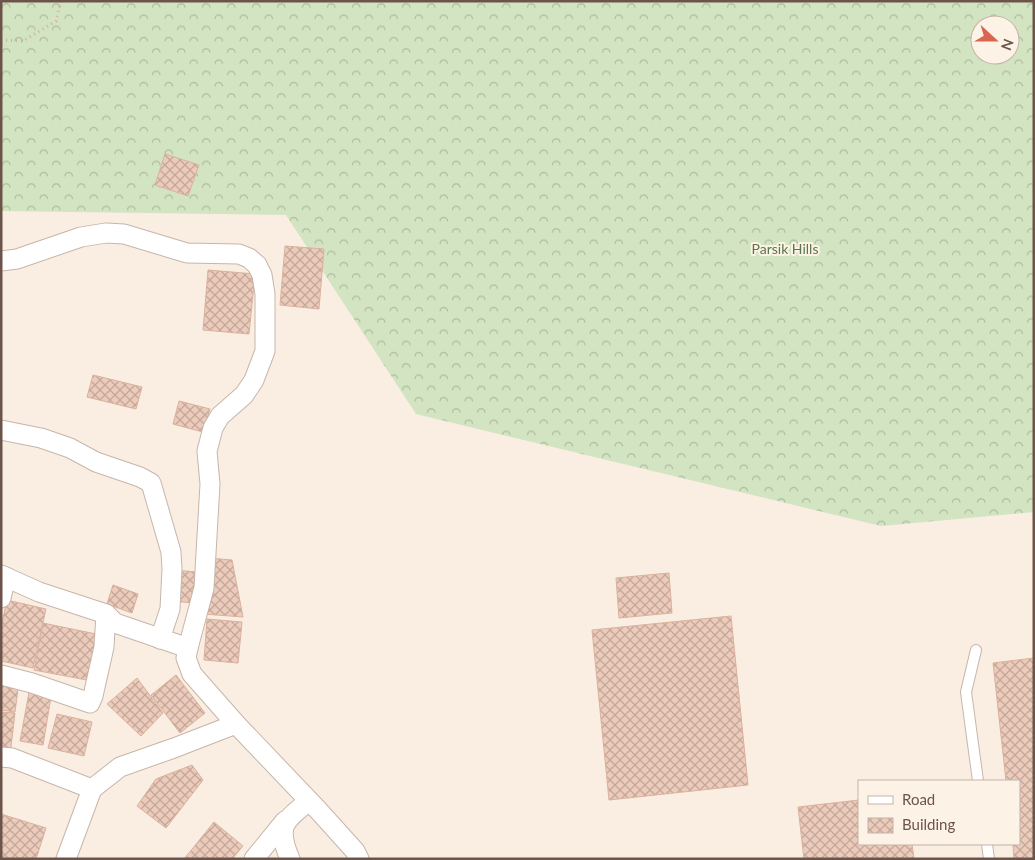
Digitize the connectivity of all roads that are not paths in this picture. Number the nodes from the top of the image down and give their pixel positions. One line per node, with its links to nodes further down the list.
1 (1, 261): 7 (street)
2 (1, 430): 6 (street)
3 (4, 576): 4 (street); 5 (street)
4 (1, 598)
5 (106, 614): 6 (street); 9 (street)
6 (160, 638): 7 (street)
7 (188, 648): 10 (street)
8 (976, 650): 12 (lane)
9 (1, 675)
10 (236, 724): 13 (street); 14 (street)
11 (1, 757): 13 (street)
12 (978, 780)
13 (92, 788): 17 (street)
14 (309, 800): 15 (street); 20 (street)
15 (288, 818): 18 (street); 19 (street)
16 (987, 845): 21 (lane)
17 (66, 859)
18 (254, 859)
19 (290, 859)
20 (359, 859)
21 (989, 859)

